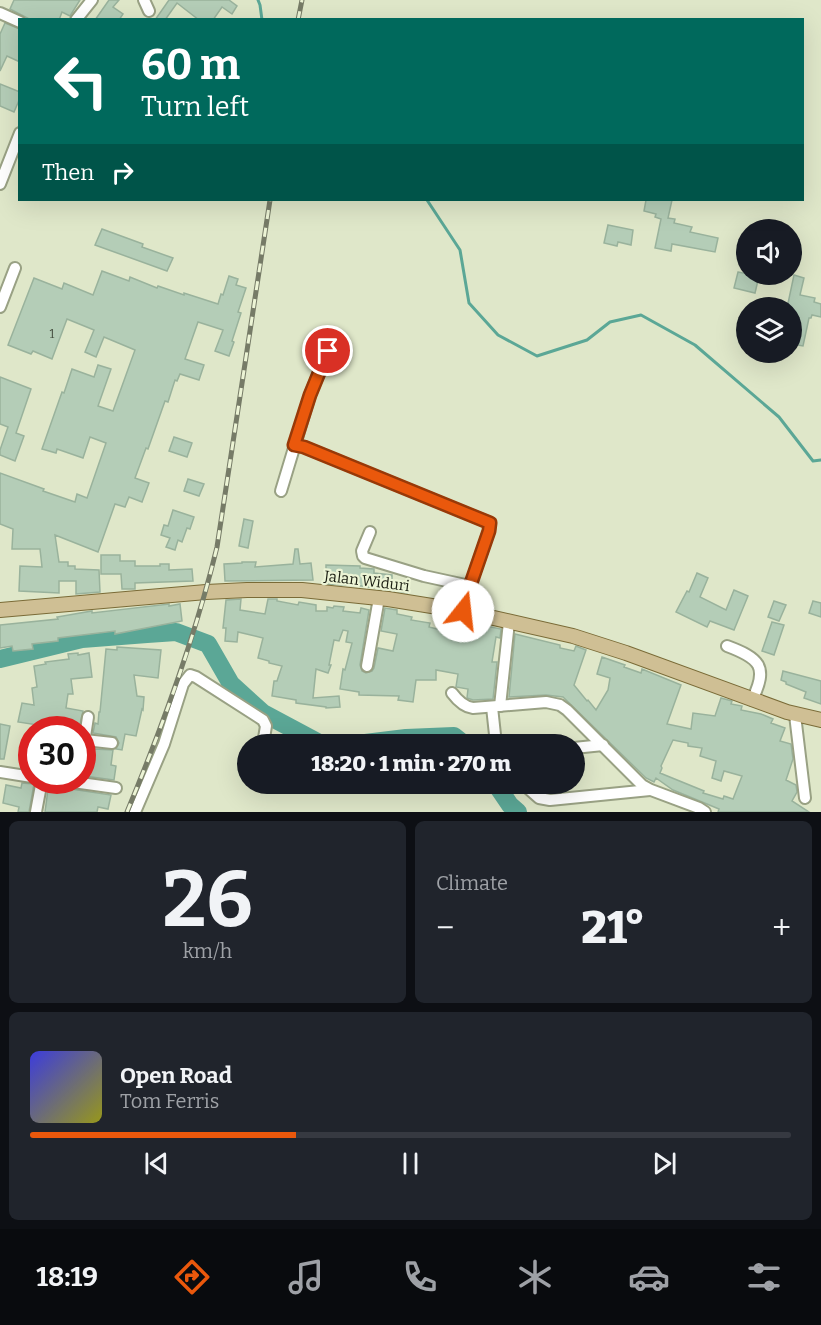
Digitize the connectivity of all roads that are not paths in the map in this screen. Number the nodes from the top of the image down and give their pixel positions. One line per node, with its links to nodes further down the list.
1 (91, 0): 3 (street)
2 (0, 13): 4 (street)
3 (78, 18)
4 (18, 21)
5 (18, 138): 6 (street)
6 (0, 184)
7 (15, 268): 8 (street)
8 (0, 307)
9 (328, 351): 10 (street)
10 (294, 445): 11 (street); 13 (street)
11 (281, 491)
12 (370, 532): 13 (street)
13 (469, 588): 15 (street)
14 (379, 598): 15 (main road, Jalan Widuri); 16 (main road, Jalan Widuri); 19 (street)
15 (464, 607): 17 (main road, Jalan Widuri)
16 (0, 610)
17 (509, 622): 21 (main road, Jalan Widuri); 22 (street)
18 (727, 646): 21 (street)
19 (367, 666)
20 (452, 693): 22 (street)
21 (753, 697): 23 (main road, Jalan Widuri)
22 (496, 706): 25 (street); 28 (street)
23 (805, 717): 37 (street)
24 (265, 734): 39 (street)
25 (496, 734)
26 (96, 741): 27 (street)
27 (112, 743)
28 (603, 745): 29 (street); 34 (street)
29 (585, 747)
30 (0, 772): 31 (street)
31 (18, 775)
32 (96, 784): 33 (street)
33 (116, 788)
34 (651, 790): 36 (street); 40 (street)
35 (39, 794): 38 (street)
36 (534, 794)
37 (805, 798)
38 (36, 812)
39 (135, 812)
40 (705, 812)

